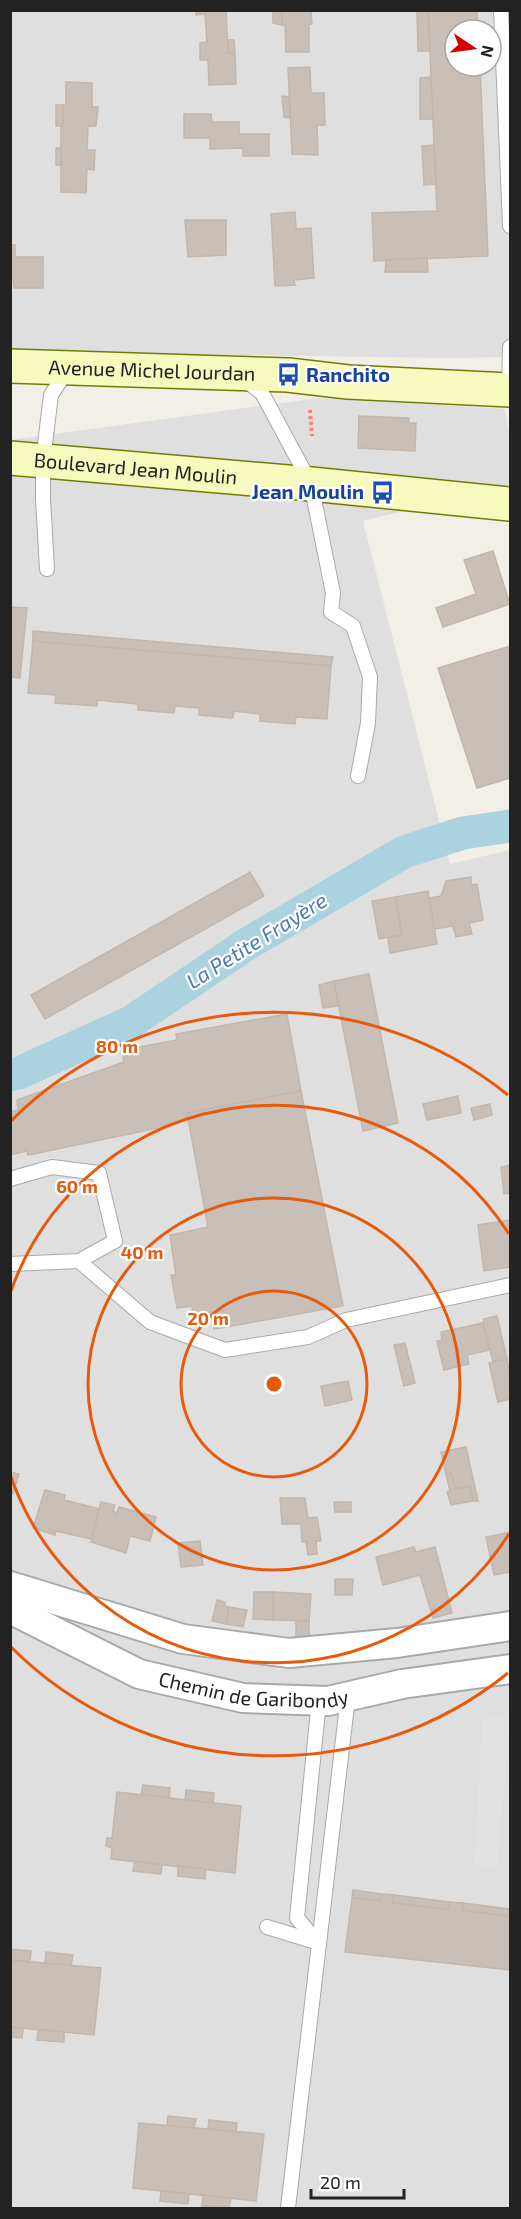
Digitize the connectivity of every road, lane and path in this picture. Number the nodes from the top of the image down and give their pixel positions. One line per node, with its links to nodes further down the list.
1 (501, 10): 2 (lane)
2 (510, 226)
3 (510, 347): 8 (lane)
4 (10, 366): 5 (main road, Avenue Michel Jourdan)
5 (69, 368): 6 (main road, Avenue Michel Jourdan); 10 (lane)
6 (237, 374): 7 (main road, Avenue Michel Jourdan); 11 (lane)
7 (328, 380): 8 (main road, Avenue Michel Jourdan); 11 (path)
8 (510, 390)
9 (10, 458): 10 (main road, Boulevard Jean Moulin)
10 (43, 460): 11 (main road, Boulevard Jean Moulin); 13 (lane)
11 (322, 485): 12 (main road, Boulevard Jean Moulin); 14 (lane)
12 (510, 504)
13 (47, 569)
14 (358, 776)
15 (10, 1179): 16 (lane)
16 (79, 1261): 17 (lane); 18 (lane)
17 (10, 1264)
18 (510, 1285)
19 (10, 1586): 21 (street, Chemin de Garibondy)
20 (10, 1609): 24 (street, Chemin de Garibondy)
21 (510, 1626)
22 (510, 1669): 23 (street, Chemin de Garibondy)
23 (348, 1697): 24 (street, Chemin de Garibondy); 26 (lane)
24 (318, 1701): 26 (lane)
25 (267, 1927): 26 (lane)
26 (318, 1943): 27 (lane)
27 (288, 2208)

